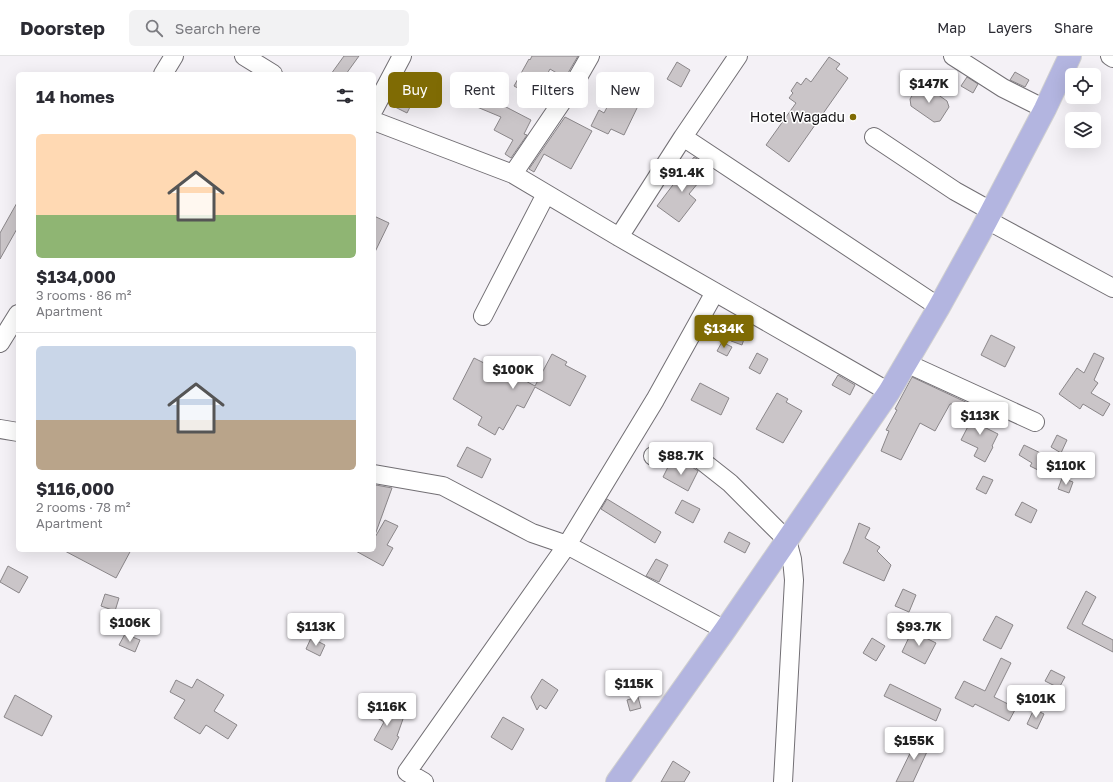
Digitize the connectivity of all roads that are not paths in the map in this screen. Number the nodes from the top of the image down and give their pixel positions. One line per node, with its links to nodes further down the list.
1 (174, 56): 10 (street)
2 (244, 56): 11 (street)
3 (402, 56): 12 (street)
4 (590, 56): 17 (street)
5 (738, 56): 15 (street)
6 (953, 56): 13 (street)
7 (1070, 56): 13 (main road)
8 (1110, 56): 9 (street)
9 (1113, 58)
10 (164, 72)
11 (270, 72)
12 (376, 106)
13 (1046, 109): 19 (main road)
14 (376, 122): 17 (street)
15 (683, 137): 20 (street); 23 (street)
16 (874, 137): 19 (street)
17 (513, 174): 18 (street)
18 (546, 194): 20 (street); 24 (street)
19 (989, 215): 21 (street); 23 (main road)
20 (619, 237): 22 (street)
21 (1113, 288)
22 (715, 292): 28 (street); 35 (street)
23 (939, 307): 27 (main road)
24 (483, 316)
25 (16, 317): 26 (street)
26 (0, 343)
27 (906, 363): 28 (main road); 29 (street)
28 (889, 392): 34 (main road)
29 (1035, 422)
30 (0, 429): 31 (street)
31 (16, 432)
32 (654, 456): 34 (street)
33 (376, 474): 35 (street)
34 (787, 540): 36 (main road); 39 (street)
35 (567, 545): 36 (street); 37 (street)
36 (725, 630): 38 (main road)
37 (424, 782)
38 (617, 782)
39 (783, 782)

